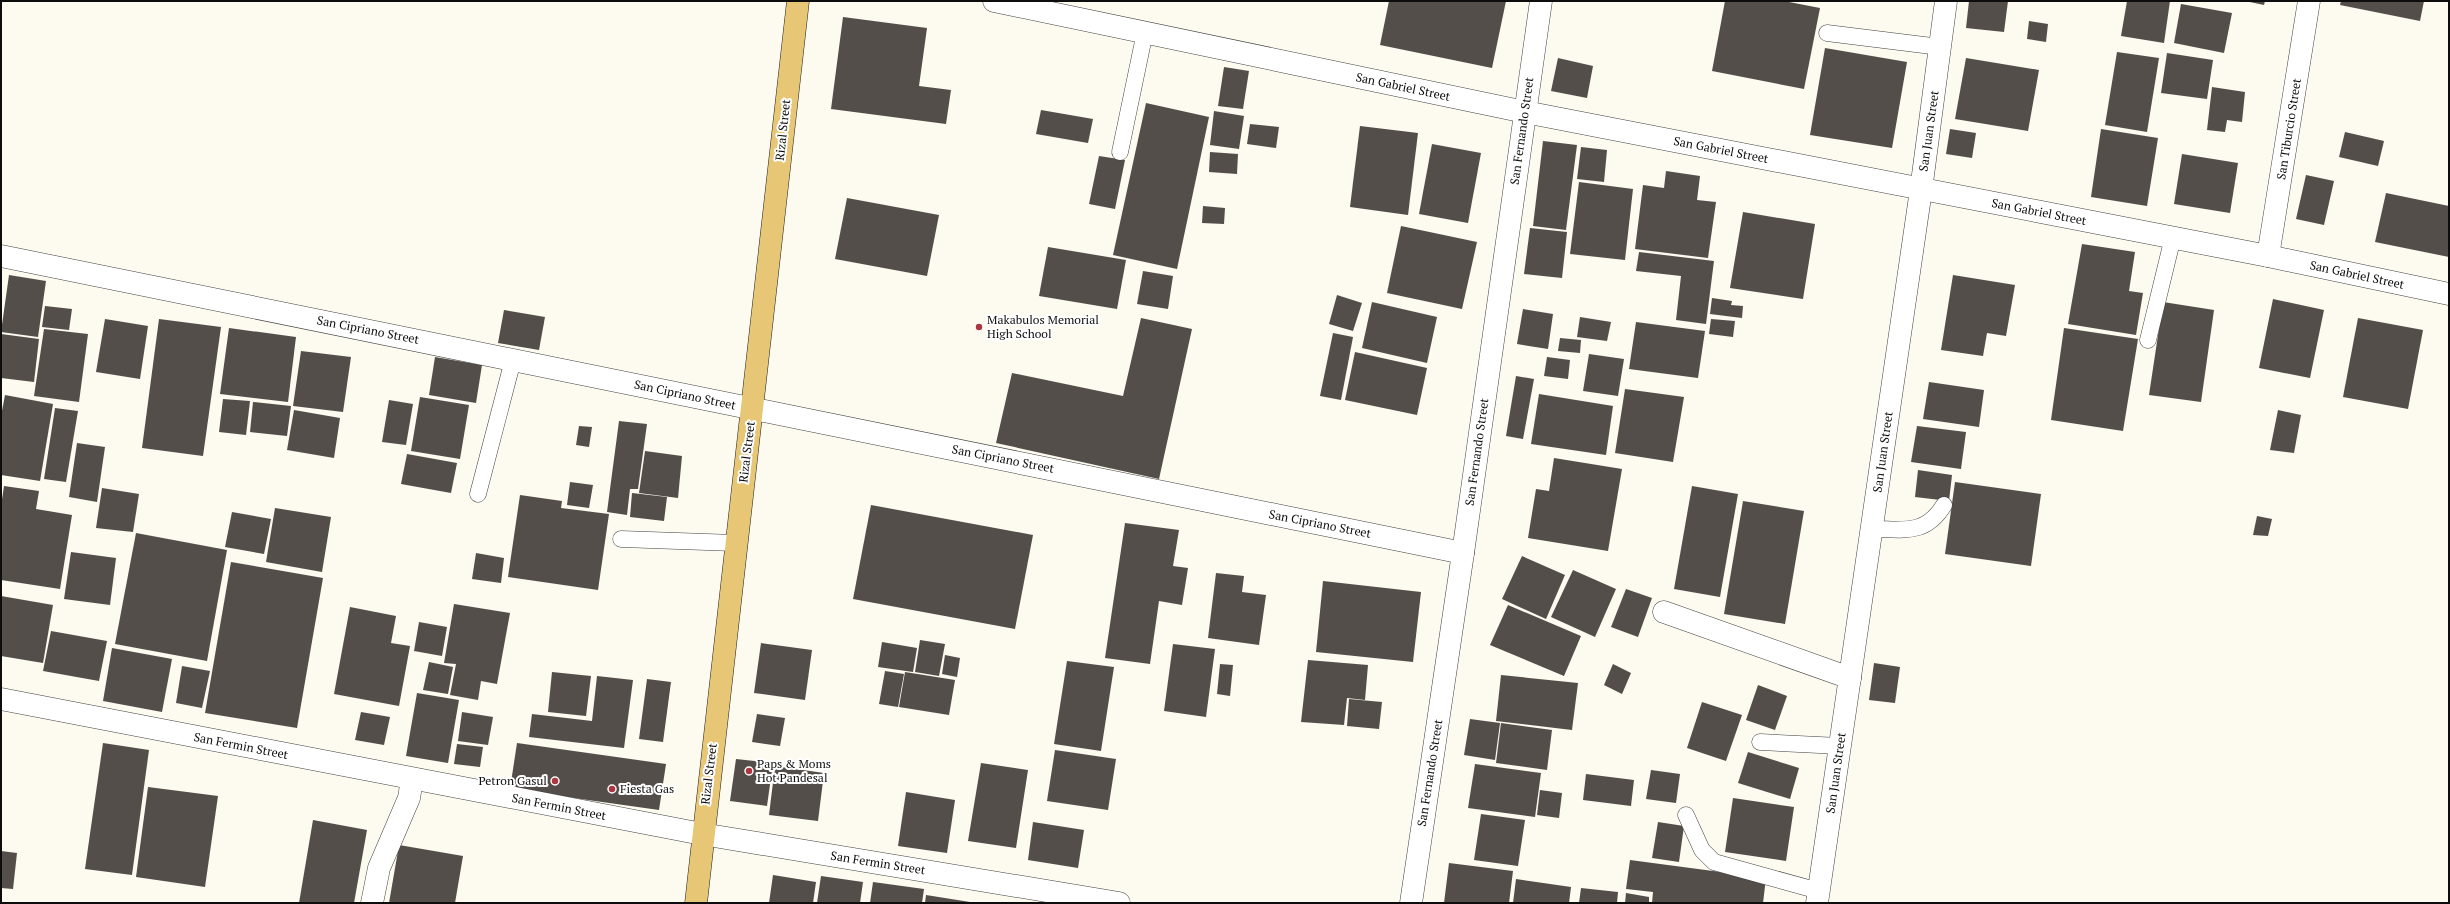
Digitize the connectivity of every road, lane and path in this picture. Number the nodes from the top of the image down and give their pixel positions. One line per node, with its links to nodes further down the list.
1 (798, 1): 18 (main road, Rizal Street)
2 (994, 1): 6 (street, San Gabriel Street)
3 (1541, 1): 9 (street, San Fernando Street)
4 (1946, 1): 8 (street, San Juan Street)
5 (2310, 1): 14 (street, San Tiburcio Street)
6 (1145, 32): 9 (street, San Gabriel Street); 10 (lane)
7 (1827, 33): 8 (lane)
8 (1940, 47): 11 (street, San Juan Street)
9 (1525, 112): 11 (street, San Gabriel Street); 24 (street, San Fernando Street)
10 (1120, 152)
11 (1921, 190): 12 (street, San Gabriel Street); 21 (street, San Juan Street)
12 (2173, 237): 14 (street, San Gabriel Street); 16 (lane)
13 (1, 256): 17 (street, San Cipriano Street)
14 (2268, 256): 15 (street, San Gabriel Street)
15 (2449, 294)
16 (2148, 340)
17 (513, 360): 18 (street, San Cipriano Street); 19 (lane)
18 (753, 409): 23 (main road, Rizal Street); 24 (street, San Cipriano Street)
19 (478, 494)
20 (1944, 506): 21 (lane)
21 (1872, 529): 26 (street, San Juan Street)
22 (621, 539): 23 (lane)
23 (735, 543): 32 (main road, Rizal Street)
24 (1463, 553): 37 (street, San Fernando Street)
25 (1664, 612): 26 (street)
26 (1850, 678): 29 (street, San Juan Street)
27 (1, 699): 30 (street, San Fermin Street)
28 (1760, 742): 29 (lane)
29 (1840, 746): 33 (street, San Juan Street)
30 (412, 779): 32 (street, San Fermin Street); 34 (street)
31 (1686, 815): 33 (lane)
32 (702, 834): 35 (main road, Rizal Street); 36 (street, San Fermin Street)
33 (1818, 897)
34 (372, 903)
35 (696, 903)
36 (1119, 903)
37 (1411, 903)

